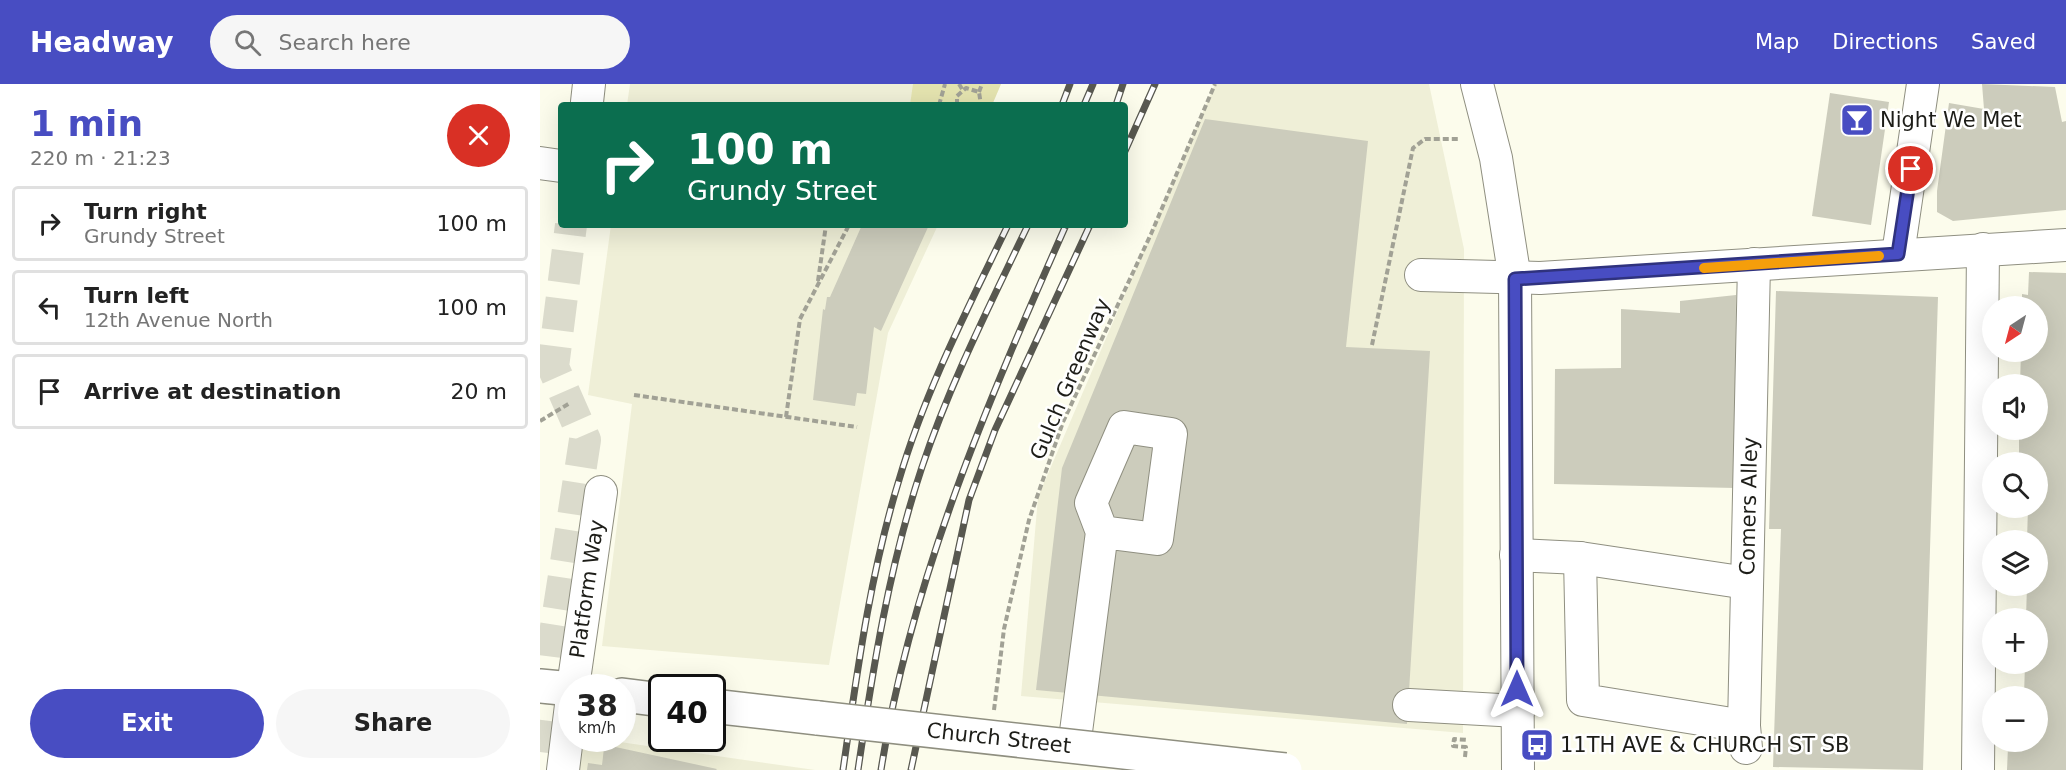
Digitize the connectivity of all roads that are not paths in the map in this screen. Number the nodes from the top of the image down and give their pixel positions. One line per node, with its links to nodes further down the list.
1 (1477, 84): 10 (street)
2 (1923, 84): 7 (street)
3 (540, 163): 4 (street)
4 (558, 166)
5 (2066, 245): 6 (street)
6 (1983, 249): 7 (street); 27 (street)
7 (1898, 254): 8 (street)
8 (1754, 264): 10 (street); 15 (street, Comers Alley)
9 (1421, 275): 10 (street)
10 (1515, 279): 13 (street)
11 (601, 492): 16 (street, Platform Way)
12 (1102, 532): 22 (street)
13 (1516, 555): 14 (street); 21 (street)
14 (1580, 558): 15 (street); 15 (street, Comers Alley)
15 (1747, 583)
16 (574, 674)
17 (540, 686): 18 (main road)
18 (558, 687)
19 (1409, 705): 21 (street)
20 (726, 708): 22 (main road, Church Street, bridge)
21 (1518, 711): 26 (street)
22 (1074, 747): 25 (main road, Church Street, bridge)
23 (564, 752): 24 (street)
24 (562, 770)
25 (1285, 770)
26 (1518, 770)
27 (1978, 770)

